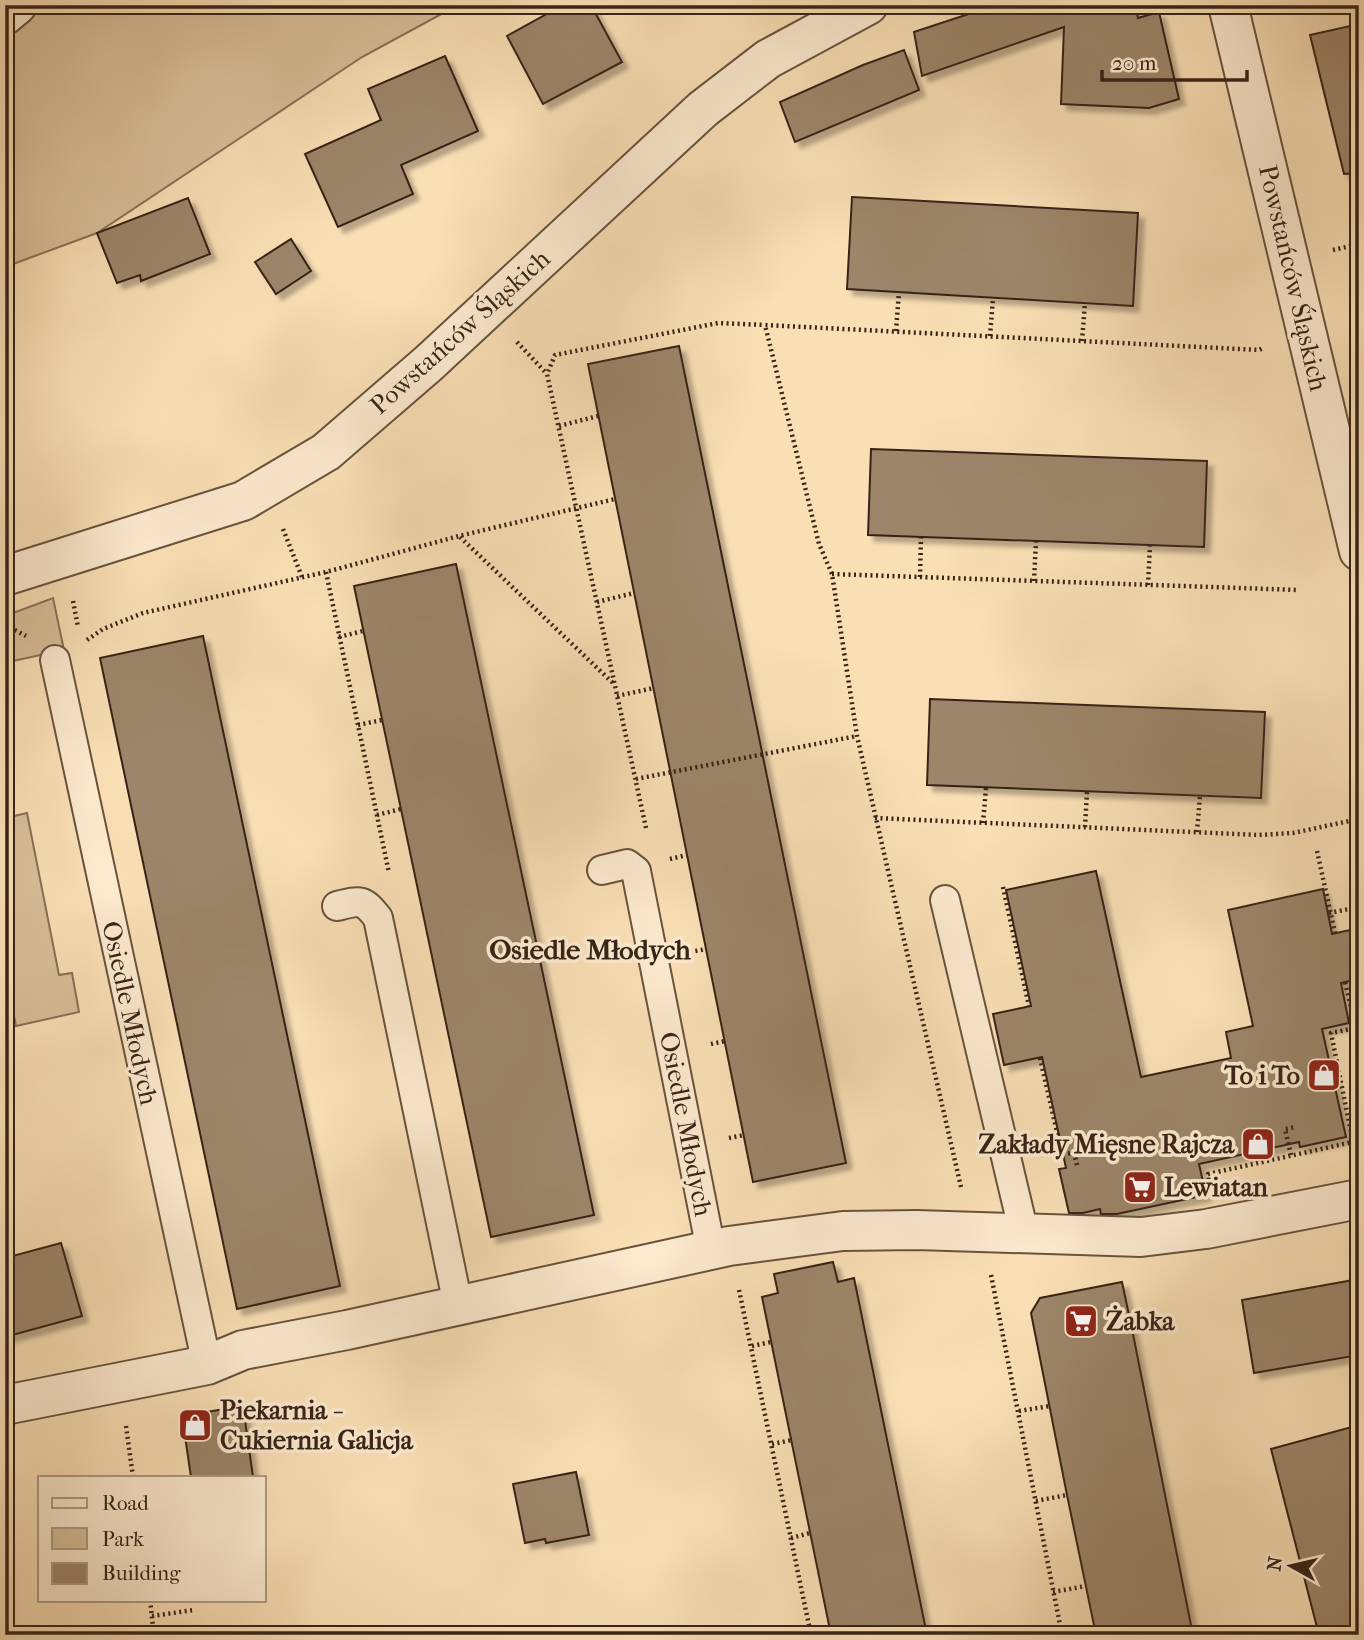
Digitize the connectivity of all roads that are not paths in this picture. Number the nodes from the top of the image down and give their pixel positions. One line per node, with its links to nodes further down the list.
1 (17, 5): 4 (street)
2 (868, 5): 7 (street, Powstańców Śląskich)
3 (1228, 5): 5 (street, Powstańców Śląskich)
4 (5, 15)
5 (1353, 503): 6 (street, Powstańców Śląskich)
6 (1359, 551)
7 (5, 576)
8 (55, 660): 16 (lane, Osiedle Młodych)
9 (602, 870): 14 (lane, Osiedle Młodych)
10 (945, 900): 13 (lane)
11 (337, 906): 15 (lane)
12 (1359, 1199): 13 (street, Osiedle Młodych)
13 (1024, 1233): 14 (street, Osiedle Młodych)
14 (720, 1248): 15 (street, Osiedle Młodych)
15 (458, 1305): 16 (street, Osiedle Młodych)
16 (207, 1364): 17 (street, Osiedle Młodych)
17 (5, 1405)

